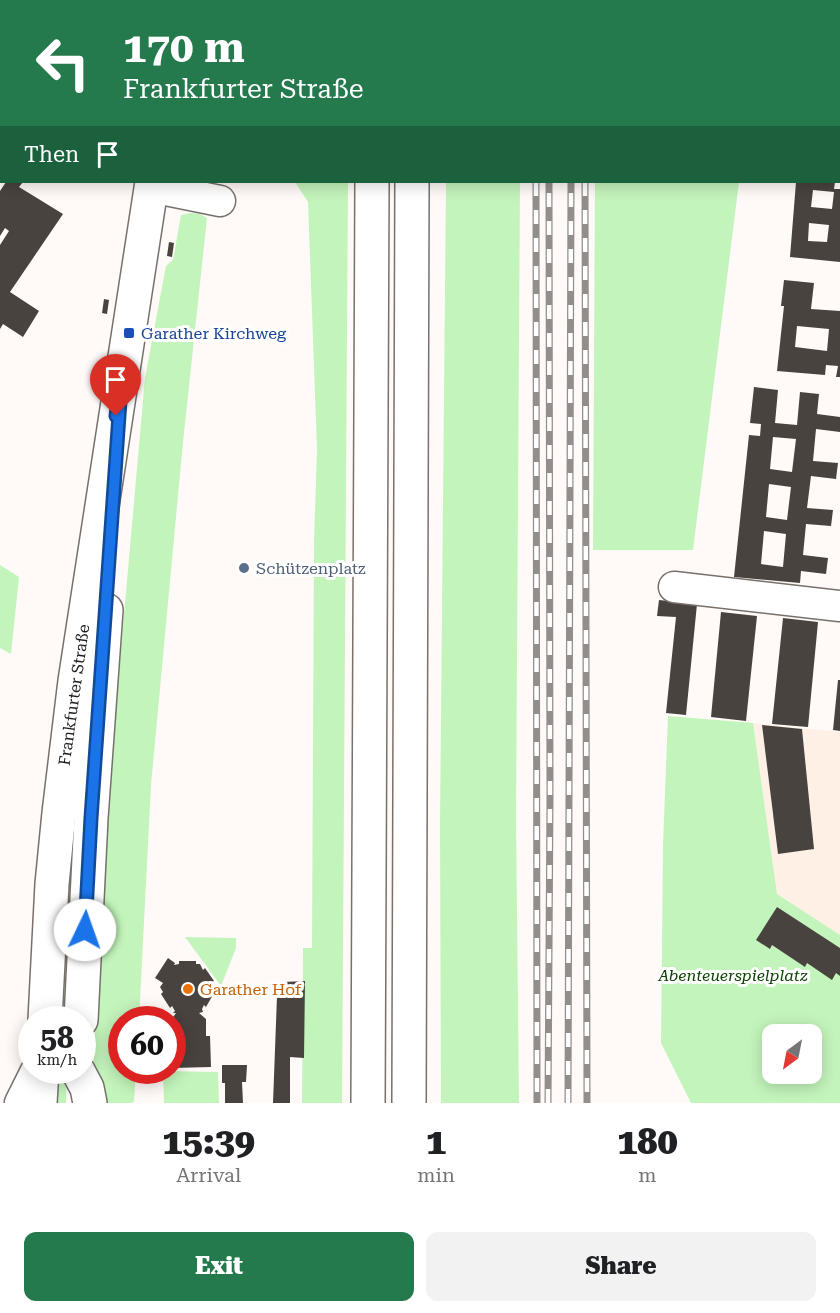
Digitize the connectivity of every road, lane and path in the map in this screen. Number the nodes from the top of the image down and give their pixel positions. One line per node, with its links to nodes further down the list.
1 (372, 183): 14 (main road)
2 (412, 183): 15 (main road)
3 (151, 184): 4 (street); 5 (main road, Frankfurter Straße)
4 (220, 201)
5 (122, 372): 8 (main road, Frankfurter Straße); 9 (main road, Frankfurter Straße)
6 (674, 587): 7 (street)
7 (840, 606)
8 (46, 1006)
9 (82, 1006)
10 (30, 1084): 16 (street)
11 (41, 1084): 17 (main road)
12 (77, 1084): 18 (main road)
13 (85, 1084): 19 (main road)
14 (368, 1088)
15 (410, 1090)
16 (20, 1103)
17 (40, 1103)
18 (76, 1103)
19 (90, 1103)

